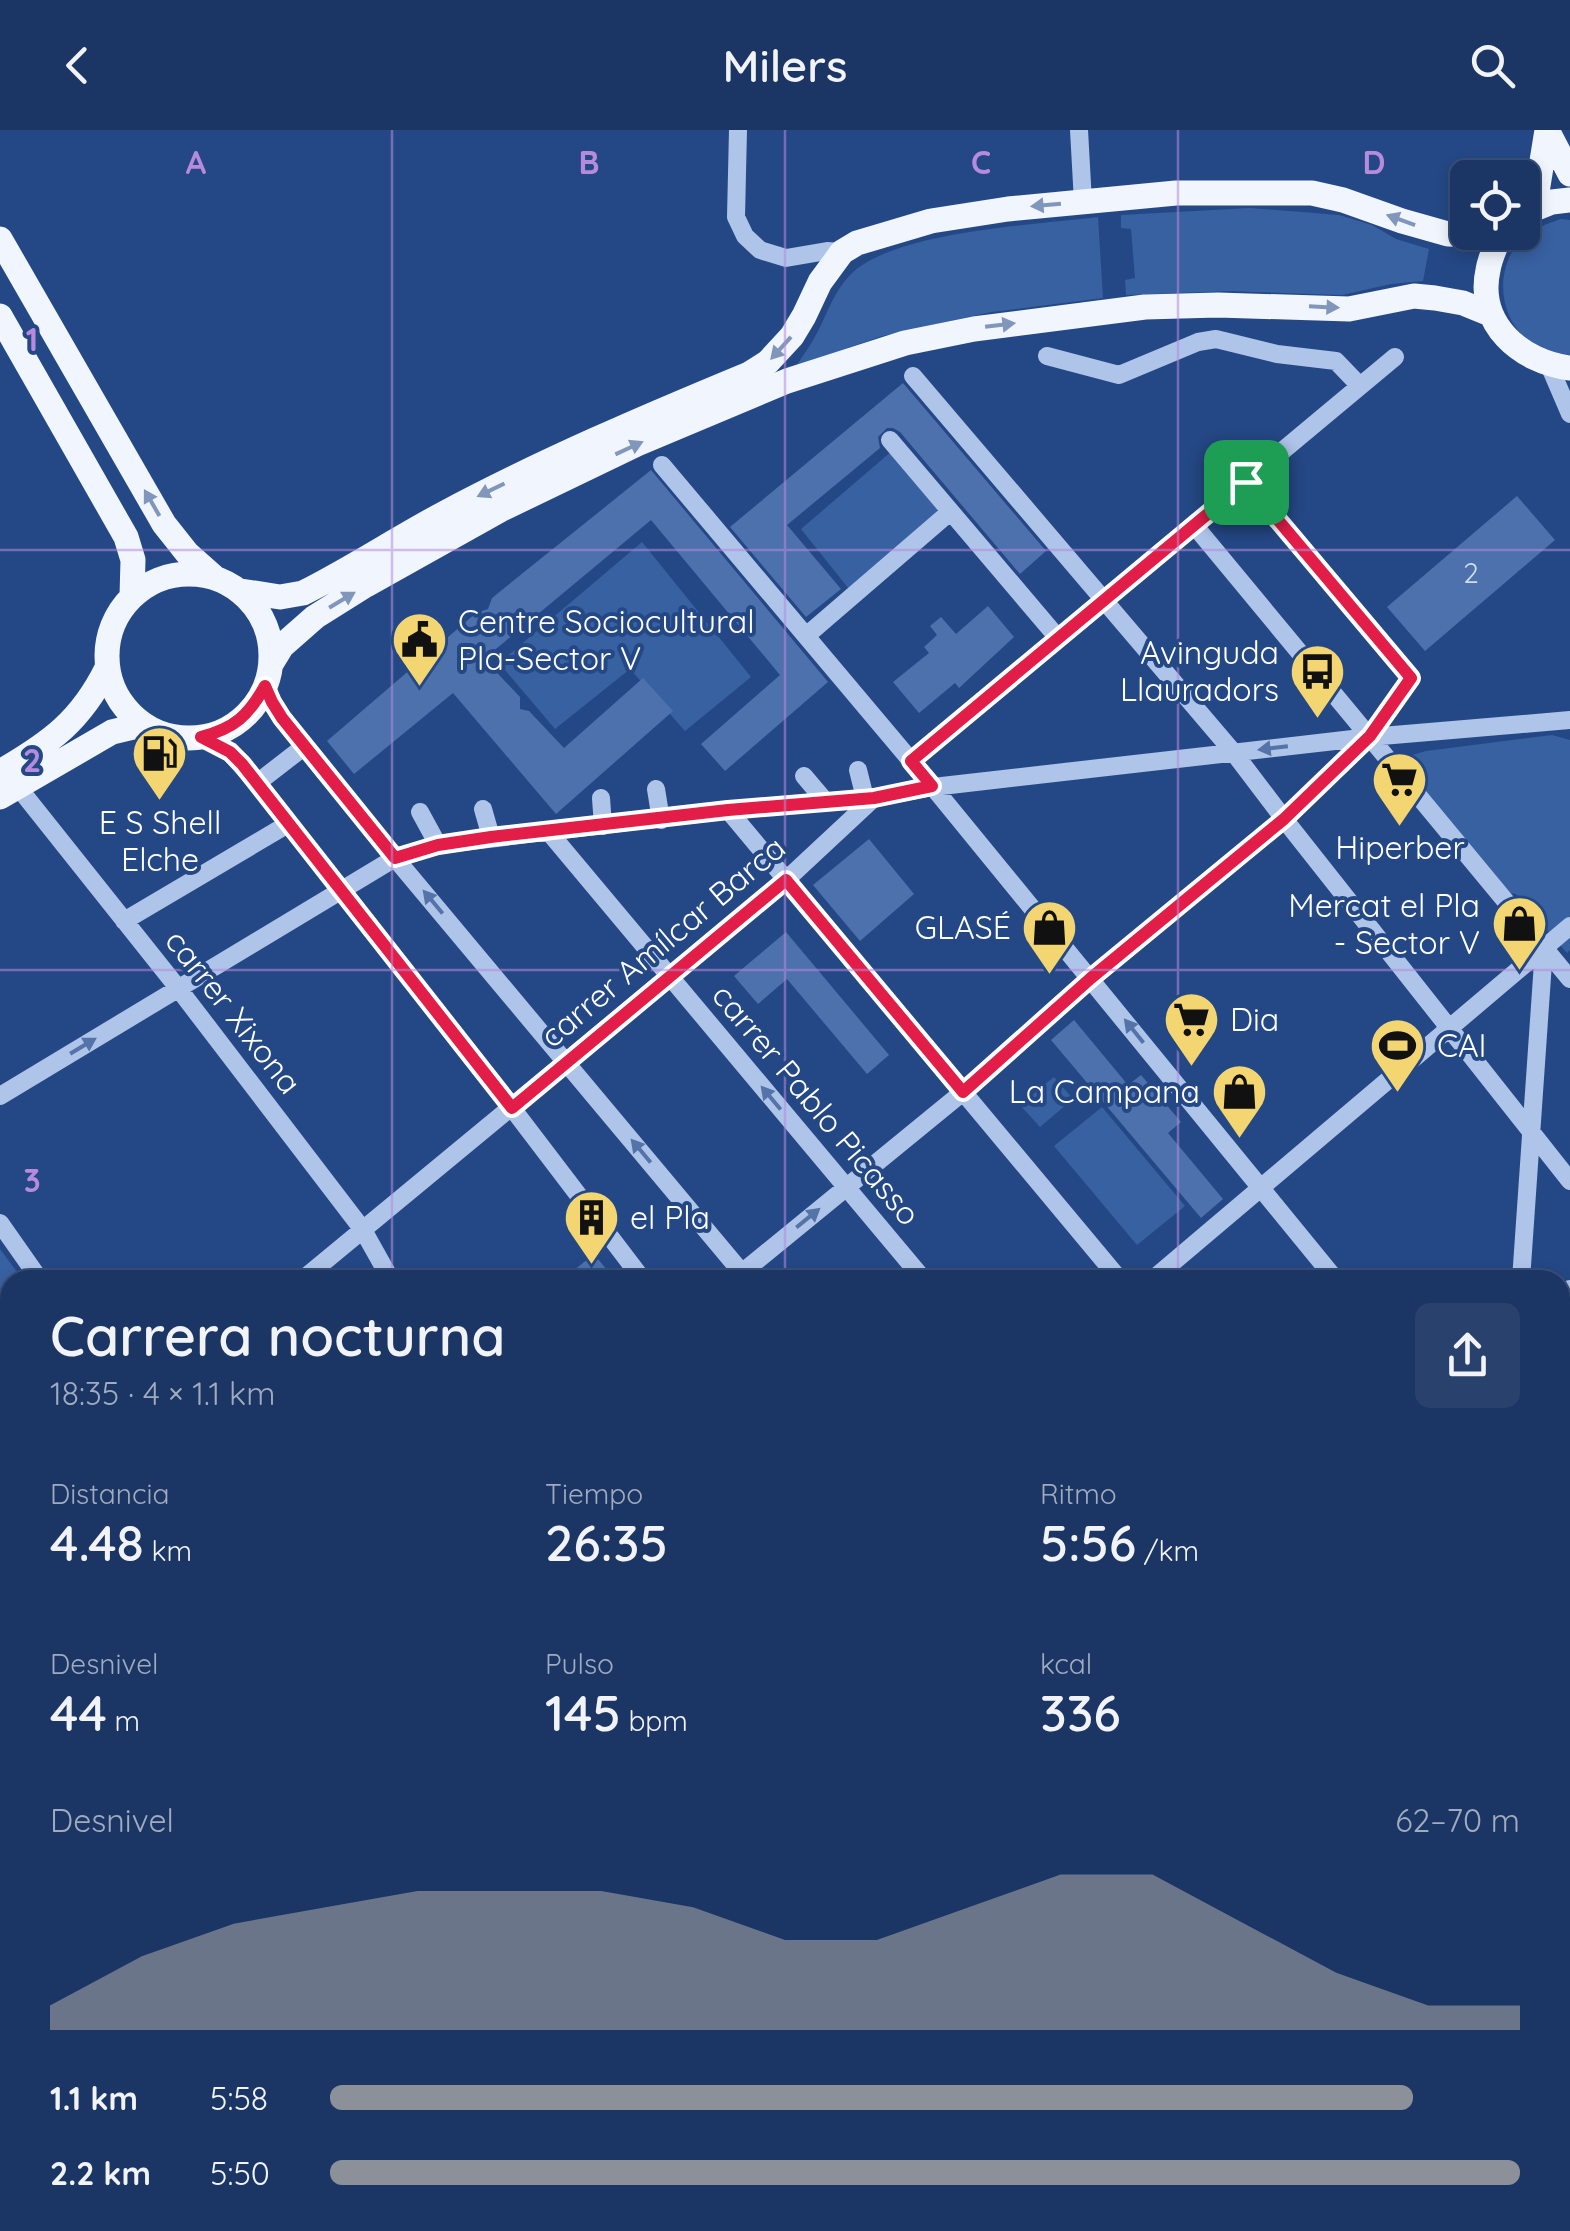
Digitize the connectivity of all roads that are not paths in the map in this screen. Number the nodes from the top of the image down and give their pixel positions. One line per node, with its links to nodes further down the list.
1 (738, 130): 12 (street)
2 (1079, 130): 7 (street)
3 (1547, 130): 4 (main road); 5 (main road)
4 (1570, 174)
5 (1540, 178)
6 (1570, 200): 8 (main road)
7 (1084, 202): 9 (main road, one-way to 7); 12 (main road, one-way to 12)
8 (1540, 207)
9 (1450, 234)
10 (0, 239): 26 (main road, one-way to 10)
11 (1494, 250): 13 (main road)
12 (842, 252): 27 (main road, one-way to 27)
13 (1490, 314): 17 (main road); 33 (main road, one-way to 13)
14 (0, 316): 28 (main road)
15 (1047, 356): 19 (street)
16 (1394, 357): 19 (street)
17 (1559, 366): 20 (street)
18 (913, 376): 29 (street)
19 (1360, 386): 23 (street)
20 (1570, 414)
21 (890, 440): 24 (street)
22 (662, 465): 30 (street)
23 (1246, 482): 25 (street); 36 (street)
24 (950, 512): 30 (street); 31 (street)
25 (1194, 526): 29 (street); 36 (street)
26 (214, 577): 27 (main road); 28 (main road)
27 (241, 591): 33 (main road)
28 (132, 596): 32 (main road)
29 (1104, 600): 31 (street); 39 (street)
30 (806, 636): 40 (street)
31 (1058, 638): 40 (street)
32 (107, 668): 35 (main road); 44 (main road)
33 (268, 675): 37 (main road); 38 (street)
34 (1570, 720): 36 (street)
35 (152, 730): 37 (main road); 44 (main road)
36 (1370, 736): 39 (street, one-way to 39); 53 (street); 65 (street)
37 (201, 737): 43 (street)
38 (305, 746): 43 (street); 60 (street)
39 (1234, 753): 45 (street); 53 (street)
40 (911, 761): 45 (street)
41 (858, 770): 48 (street)
42 (804, 776): 49 (street)
43 (257, 783): 55 (street)
44 (6, 785): 63 (street, carrer Xixona)
45 (932, 786): 48 (street); 67 (street)
46 (656, 789): 54 (street)
47 (601, 798): 56 (street)
48 (870, 798): 49 (street); 61 (street, carrer Amílcar Barca)
49 (826, 802): 51 (street)
50 (483, 809): 58 (street)
51 (728, 810): 54 (street); 61 (street)
52 (420, 812): 59 (street)
53 (1284, 819): 67 (street); 72 (street)
54 (661, 820): 56 (street)
55 (288, 824): 62 (street); 63 (street)
56 (603, 826): 57 (street)
57 (548, 831): 58 (street); 66 (street, carrer Pablo Picasso)
58 (491, 837): 59 (street)
59 (438, 845): 60 (street)
60 (395, 858): 62 (street); 73 (street, one-way to 60)
61 (786, 880): 66 (street, carrer Amílcar Barca); 74 (street)
62 (340, 890): 69 (street); 76 (street)
63 (124, 921): 69 (street, carrer Xixona)
64 (1570, 926): 65 (street)
65 (1544, 948): 68 (street); 70 (street); 72 (street)
66 (669, 977): 73 (street, carrer Amílcar Barca); 79 (street, carrer Pablo Picasso, one-way to 66)
67 (1091, 978): 74 (street); 80 (street, one-way to 67)
68 (1570, 979)
69 (178, 988): 75 (street, one-way to 69); 82 (street, carrer Xixona)
70 (1542, 988): 71 (street); 77 (street)
71 (1558, 1002)
72 (1450, 1028): 77 (street); 80 (street)
73 (566, 1062): 76 (street, carrer Amílcar Barca); 87 (street, one-way to 73)
74 (963, 1092): 79 (street); 90 (street)
75 (0, 1096)
76 (512, 1108): 82 (street, carrer Amílcar Barca); 86 (street)
77 (1532, 1132): 78 (street); 93 (street)
78 (1570, 1181)
79 (846, 1187): 88 (street, one-way to 79); 89 (street, carrer Pablo Picasso)
80 (1260, 1189): 91 (street); 92 (street)
81 (0, 1223): 83 (street)
82 (362, 1230): 84 (street, carrer Amílcar Barca); 85 (street, carrer Xixona)
83 (33, 1270)
84 (314, 1270)
85 (385, 1270)
86 (635, 1270)
87 (735, 1270)
88 (749, 1270)
89 (916, 1270)
90 (1112, 1270)
91 (1164, 1270)
92 (1328, 1270)
93 (1522, 1270)

